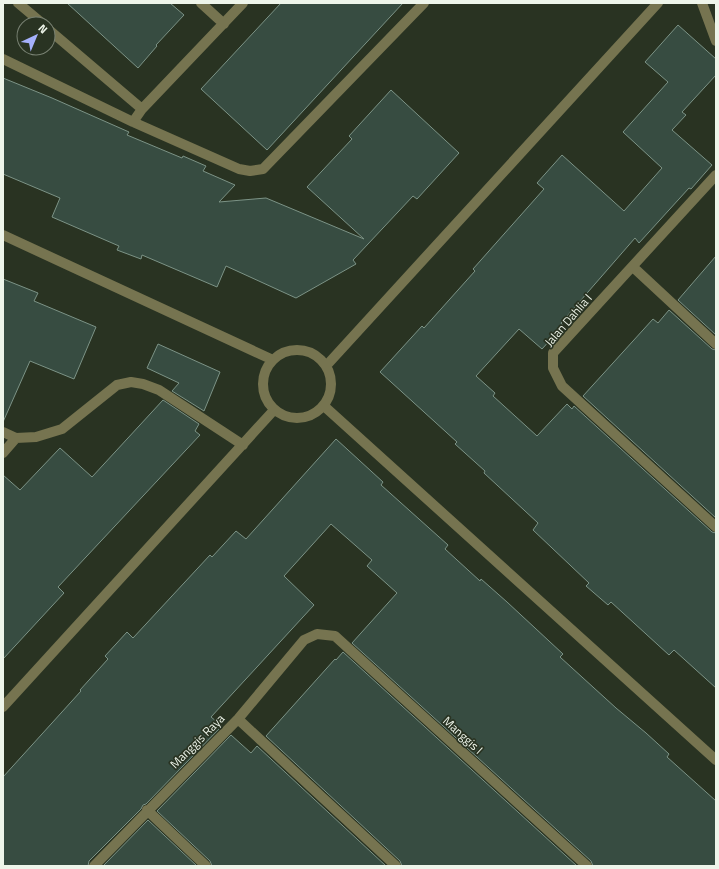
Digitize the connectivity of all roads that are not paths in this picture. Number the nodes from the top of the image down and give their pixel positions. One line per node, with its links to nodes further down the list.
1 (18, 3): 7 (street)
2 (201, 3): 8 (street)
3 (243, 3): 8 (street)
4 (424, 3): 13 (street)
5 (658, 3): 19 (street)
6 (702, 3): 10 (street)
7 (33, 16)
8 (224, 24): 12 (street)
9 (56, 36): 12 (street)
10 (716, 41)
11 (3, 59): 13 (street)
12 (142, 109): 13 (street)
13 (133, 122)
14 (716, 176): 16 (street, Jalan Dahlia I)
15 (3, 235): 18 (street)
16 (632, 267): 17 (street); 26 (street, Jalan Dahlia I)
17 (716, 344)
18 (273, 360): 19 (street); 21 (street)
19 (326, 366): 20 (street)
20 (324, 406): 21 (street); 30 (street)
21 (274, 410): 24 (street)
22 (3, 432): 23 (street)
23 (16, 438): 24 (street); 25 (street)
24 (243, 445): 28 (street)
25 (3, 453)
26 (716, 527)
27 (317, 634): 29 (street, Manggis Raya); 35 (street, Manggis I)
28 (3, 708)
29 (238, 719): 31 (street, Manggis Raya); 34 (street)
30 (716, 760)
31 (147, 810): 32 (street, Manggis Raya); 33 (street)
32 (94, 866)
33 (206, 866)
34 (396, 866)
35 (587, 866)

